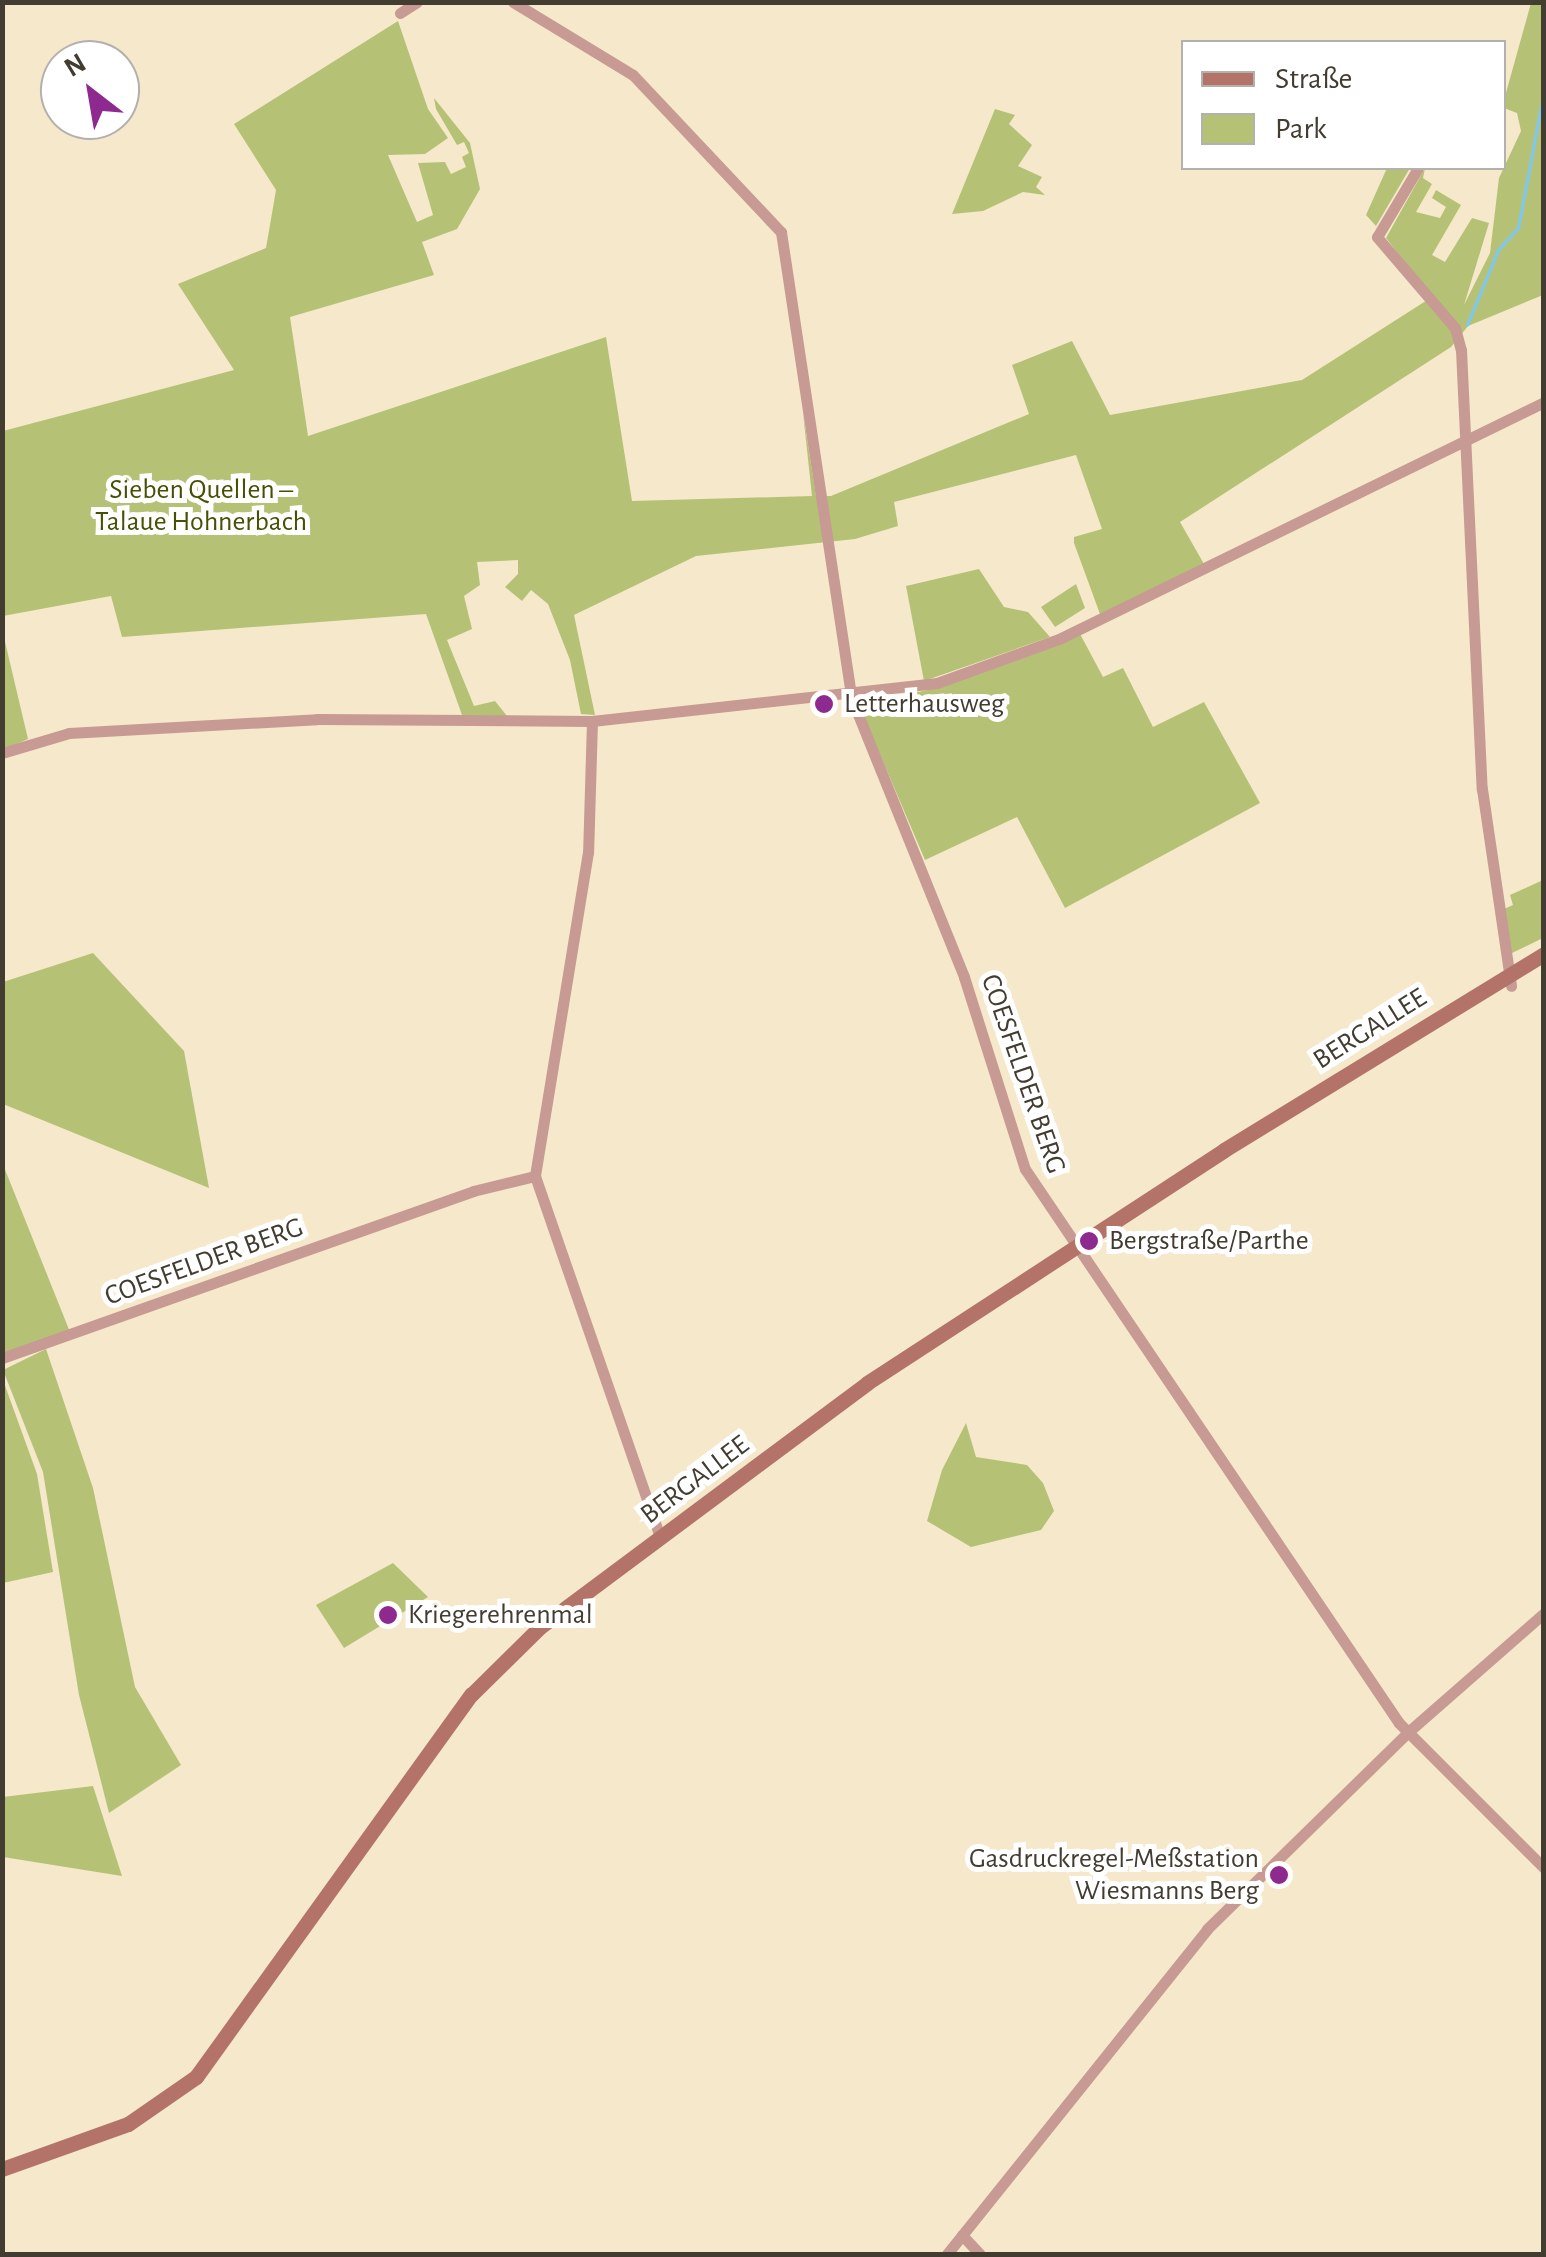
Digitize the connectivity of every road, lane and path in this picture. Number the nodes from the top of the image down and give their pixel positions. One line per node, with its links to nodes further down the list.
1 (417, 2): 3 (street)
2 (513, 2): 7 (street, COESFELDER BERG)
3 (400, 13)
4 (1417, 170): 6 (street)
5 (1544, 402): 6 (street)
6 (1466, 437): 7 (street); 11 (street)
7 (851, 696): 8 (street); 13 (street, COESFELDER BERG)
8 (592, 721): 9 (street); 12 (street)
9 (2, 753)
10 (1544, 954): 11 (street, BERGALLEE)
11 (1508, 980): 13 (street, BERGALLEE)
12 (536, 1176): 14 (street, COESFELDER BERG); 15 (street)
13 (1073, 1247): 15 (street, BERGALLEE); 17 (street, COESFELDER BERG)
14 (2, 1358)
15 (660, 1537): 19 (street, BERGALLEE)
16 (1544, 1613): 17 (street)
17 (1408, 1734): 18 (street, COESFELDER BERG); 20 (street)
18 (1544, 1868)
19 (2, 2168)
20 (962, 2235): 21 (street); 22 (street)
21 (947, 2254)
22 (980, 2254)

